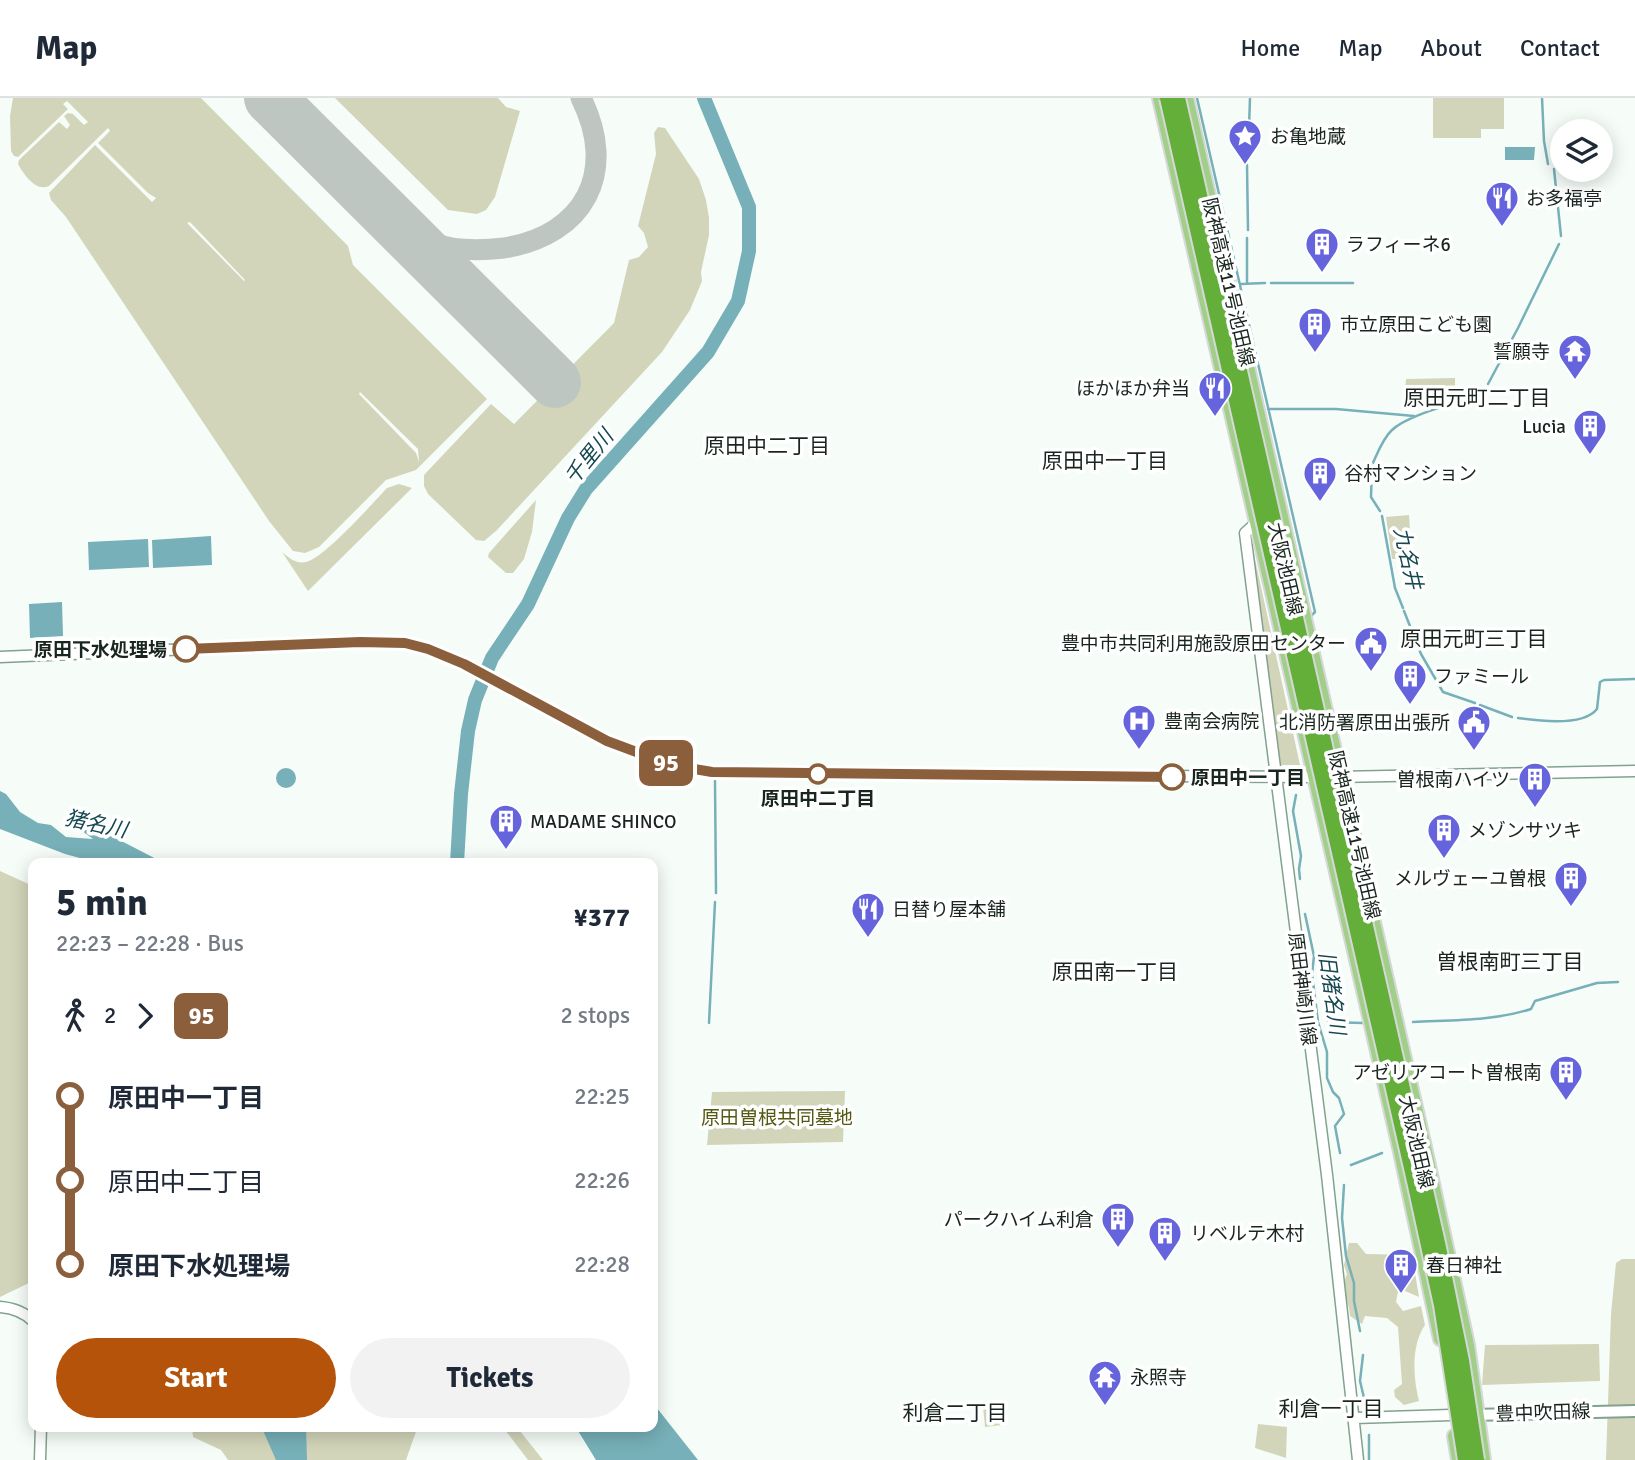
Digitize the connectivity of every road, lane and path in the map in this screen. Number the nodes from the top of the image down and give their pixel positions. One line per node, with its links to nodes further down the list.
1 (1158, 98): 5 (main road, 大阪池田線)
2 (1167, 98): 21 (highway, 阪神高速11号池田線, bridge)
3 (1178, 98): 22 (highway, 阪神高速11号池田線, bridge)
4 (1187, 98): 9 (main road, 大阪池田線)
5 (1256, 523): 8 (main road, 大阪池田線); 10 (street, 原田神崎川線)
6 (0, 657): 10 (street)
7 (1635, 771): 9 (street)
8 (1313, 777): 9 (street); 10 (street); 15 (main road, 大阪池田線)
9 (1341, 777): 14 (main road, 大阪池田線)
10 (1276, 778): 16 (street, 原田神崎川線)
11 (0, 1307): 12 (street)
12 (28, 1316)
13 (1635, 1411): 14 (main road, 豊中吹田線)
14 (1478, 1414): 15 (main road, 豊中吹田線); 23 (main road, 大阪池田線)
15 (1451, 1415): 16 (street); 20 (main road, 大阪池田線)
16 (1353, 1418): 19 (street, 原田神崎川線)
17 (41, 1432): 18 (street)
18 (40, 1460)
19 (1358, 1460)
20 (1458, 1460)
21 (1465, 1460)
22 (1476, 1460)
23 (1485, 1460)

